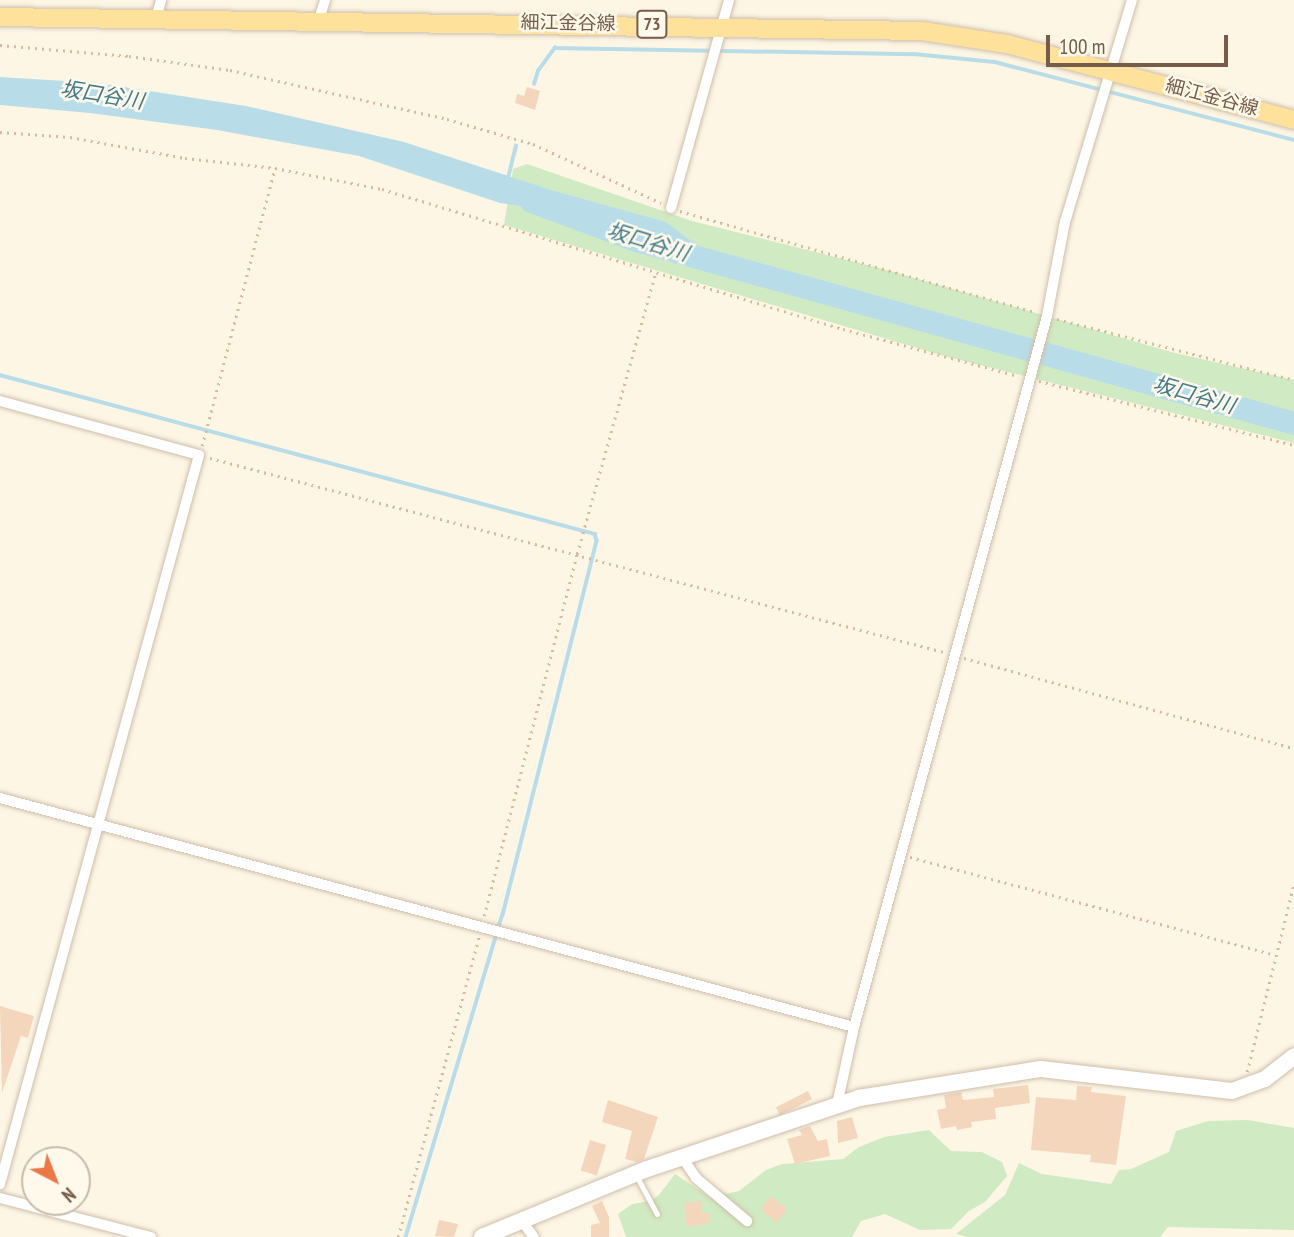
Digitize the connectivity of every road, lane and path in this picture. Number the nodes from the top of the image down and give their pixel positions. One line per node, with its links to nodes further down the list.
1 (161, 0): 6 (street)
2 (325, 0): 7 (street)
3 (729, 0): 8 (street)
4 (1132, 0): 10 (street)
5 (0, 17): 6 (main road, 細江金谷線 / 73)
6 (156, 18): 7 (main road, 細江金谷線 / 73)
7 (319, 19): 8 (main road, 細江金谷線 / 73)
8 (722, 26): 10 (main road, 細江金谷線 / 73); 14 (street)
9 (0, 45): 14 (path)
10 (1110, 77): 11 (main road, 細江金谷線 / 73); 16 (street)
11 (1294, 120)
12 (0, 132): 13 (path)
13 (275, 168): 15 (path); 20 (path)
14 (671, 208): 16 (path)
15 (656, 271): 17 (path); 23 (path)
16 (1047, 316): 17 (street); 18 (path)
17 (1029, 378): 21 (path); 27 (street)
18 (1294, 380)
19 (0, 401): 22 (street)
20 (204, 439)
21 (1294, 445)
22 (199, 455): 23 (path); 26 (street)
23 (577, 554): 24 (path); 29 (path)
24 (607, 562)
25 (0, 798): 26 (street)
26 (98, 825): 29 (street); 37 (street)
27 (904, 855): 30 (path); 31 (street)
28 (1294, 883): 30 (path)
29 (486, 928): 31 (street); 43 (path)
30 (1275, 956): 33 (path)
31 (854, 1027): 34 (street)
32 (1294, 1056): 33 (street)
33 (1243, 1089): 34 (street)
34 (837, 1105): 35 (street)
35 (682, 1157): 36 (street); 41 (street)
36 (636, 1174): 39 (lane); 40 (street)
37 (0, 1184)
38 (0, 1198): 42 (street)
39 (657, 1214)
40 (521, 1220): 44 (street); 45 (street)
41 (747, 1221)
42 (151, 1237)
43 (398, 1237)
44 (482, 1237)
45 (534, 1237)

